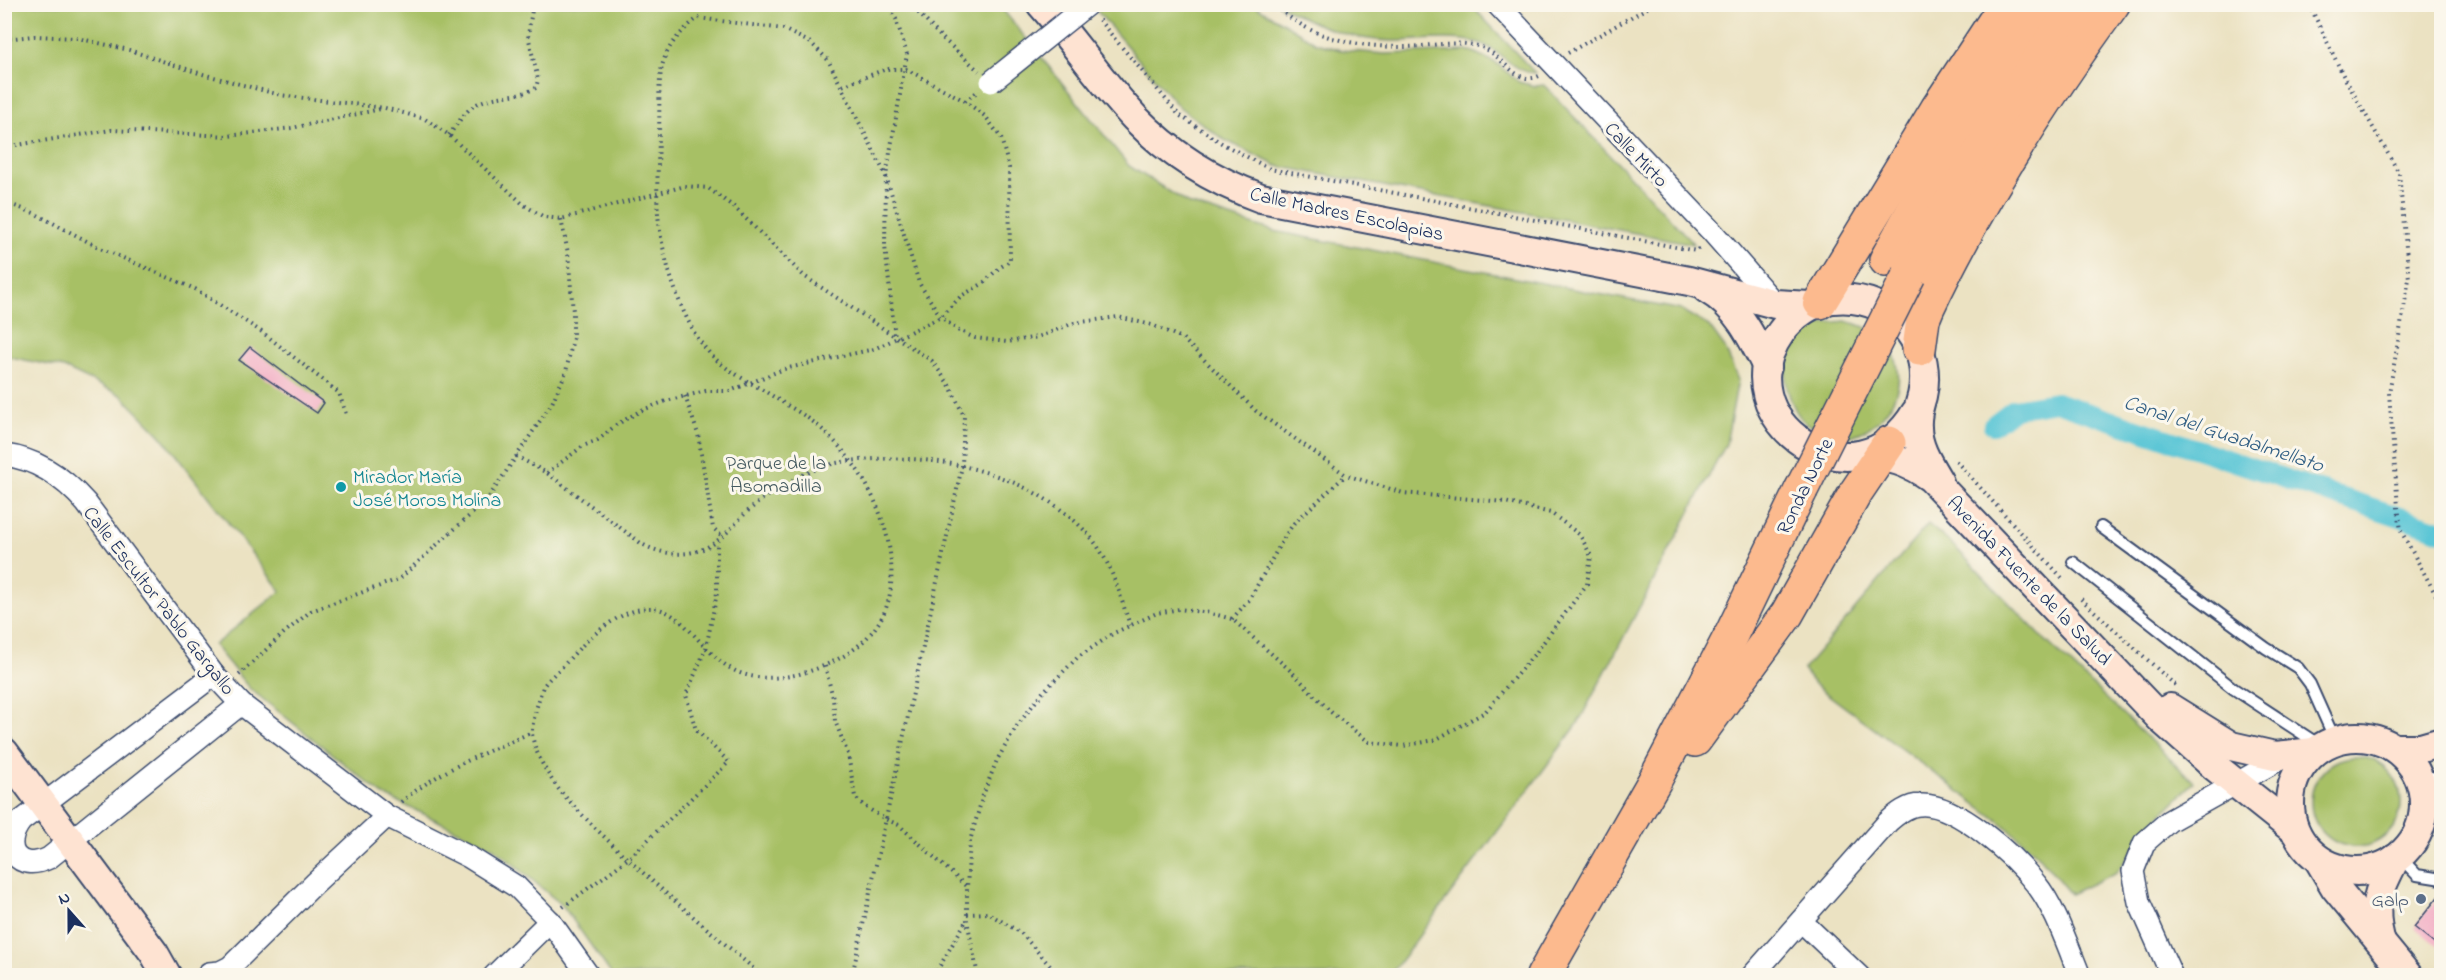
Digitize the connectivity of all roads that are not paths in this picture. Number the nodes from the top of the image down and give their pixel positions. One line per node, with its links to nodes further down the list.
1 (1041, 4): 10 (main road, Calle Madres Escolapias)
2 (1497, 4): 11 (street, Calle Mirto)
3 (2006, 4): 12 (highway)
4 (2040, 4): 9 (highway, Ronda Norte)
5 (2077, 4): 9 (highway, Ronda Norte)
6 (2113, 4): 13 (highway)
7 (1091, 9): 8 (street, bridge)
8 (991, 82)
9 (1898, 268): 30 (highway, Ronda Norte, bridge)
10 (1689, 281): 11 (main road, Calle Madres Escolapias); 14 (main road, Calle Madres Escolapias)
11 (1775, 304): 12 (main road, Calle Madres Escolapias)
12 (1815, 304): 13 (main road); 14 (main road)
13 (1919, 349): 15 (main road)
14 (1767, 367): 16 (main road)
15 (1916, 412): 16 (main road); 18 (main road)
16 (1876, 451): 18 (main road); 30 (highway)
17 (4, 455): 22 (street, Calle Escultor Pablo Gargallo)
18 (1944, 490): 21 (main road, Avenida Fuente de la Salud)
19 (2101, 527): 25 (lane)
20 (2073, 562): 25 (lane)
21 (2116, 669): 25 (main road); 31 (main road)
22 (220, 682): 23 (street, Calle Escultor Pablo Gargallo); 32 (street)
23 (241, 704): 33 (street, Calle Escultor Pablo Gargallo); 35 (street)
24 (2442, 742): 26 (main road)
25 (2315, 748): 26 (main road); 31 (street); 34 (main road)
26 (2395, 748): 29 (main road)
27 (4, 752): 32 (main road)
28 (4, 776): 32 (main road)
29 (2434, 778): 36 (main road)
30 (1655, 780): 47 (highway, Ronda Norte)
31 (2238, 784): 34 (main road); 51 (street)
32 (38, 808): 35 (main road); 35 (street)
33 (387, 816): 39 (street, Calle Escultor Pablo Gargallo); 42 (street)
34 (2294, 830): 37 (main road)
35 (65, 846): 43 (main road); 44 (main road)
36 (2397, 857): 37 (main road); 38 (lane); 41 (main road)
37 (2319, 860): 41 (main road)
38 (2442, 879)
39 (550, 921): 45 (street); 46 (street, Calle Escultor Pablo Gargallo)
40 (1801, 921): 48 (street); 49 (street); 50 (street)
41 (2380, 939): 52 (main road)
42 (209, 973)
43 (150, 975)
44 (168, 975)
45 (494, 975)
46 (589, 975)
47 (1543, 975)
48 (1752, 975)
49 (1859, 975)
50 (2080, 975)
51 (2172, 975)
52 (2408, 975)

